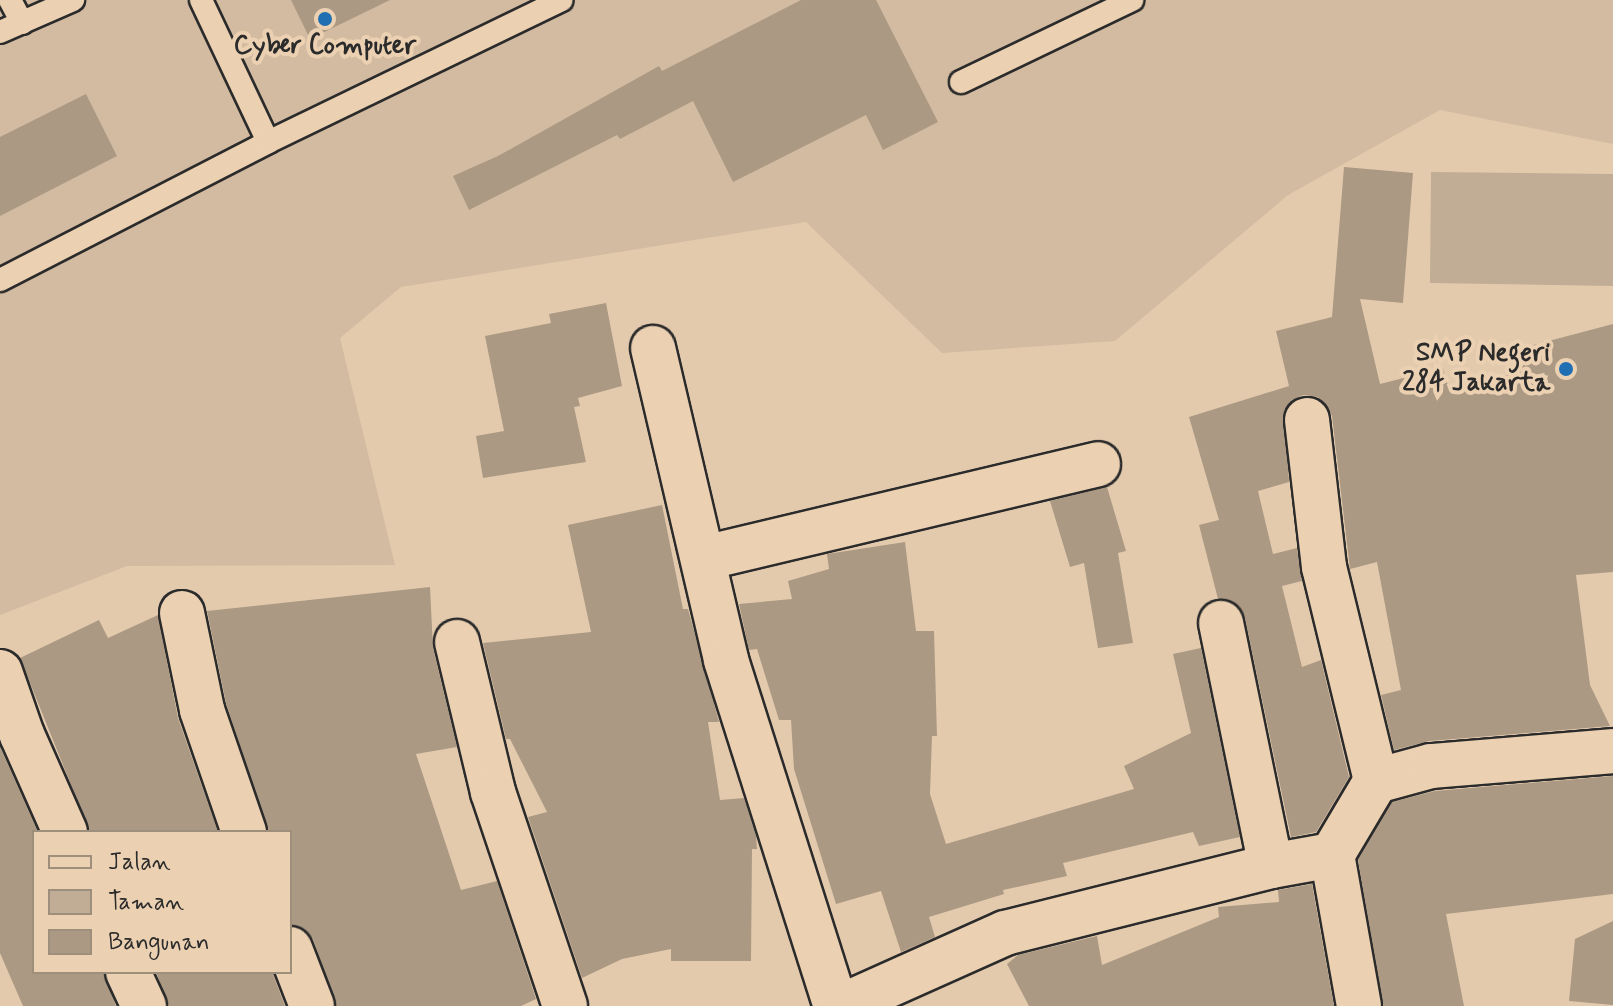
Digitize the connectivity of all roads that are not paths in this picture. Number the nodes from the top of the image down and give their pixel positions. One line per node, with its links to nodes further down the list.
1 (10, 0): 6 (lane)
2 (73, 0): 6 (lane)
3 (201, 0): 9 (lane)
4 (562, 0): 9 (lane)
5 (1132, 0): 8 (lane)
6 (22, 23): 7 (lane)
7 (0, 32)
8 (961, 82)
9 (268, 142): 10 (lane)
10 (0, 280)
11 (653, 348): 14 (street)
12 (1307, 420): 20 (street)
13 (1098, 464): 14 (street)
14 (704, 558): 30 (street)
15 (182, 613): 22 (street)
16 (1221, 623): 24 (street)
17 (457, 642): 29 (street)
18 (0, 672): 21 (street)
19 (1613, 751): 20 (street)
20 (1376, 781): 23 (street)
21 (64, 830)
22 (243, 830)
23 (1332, 855): 24 (street); 31 (street)
24 (1271, 866): 30 (street)
25 (292, 954): 28 (street)
26 (129, 974): 27 (street)
27 (144, 1006)
28 (312, 1006)
29 (565, 1006)
30 (839, 1006)
31 (1359, 1006)

